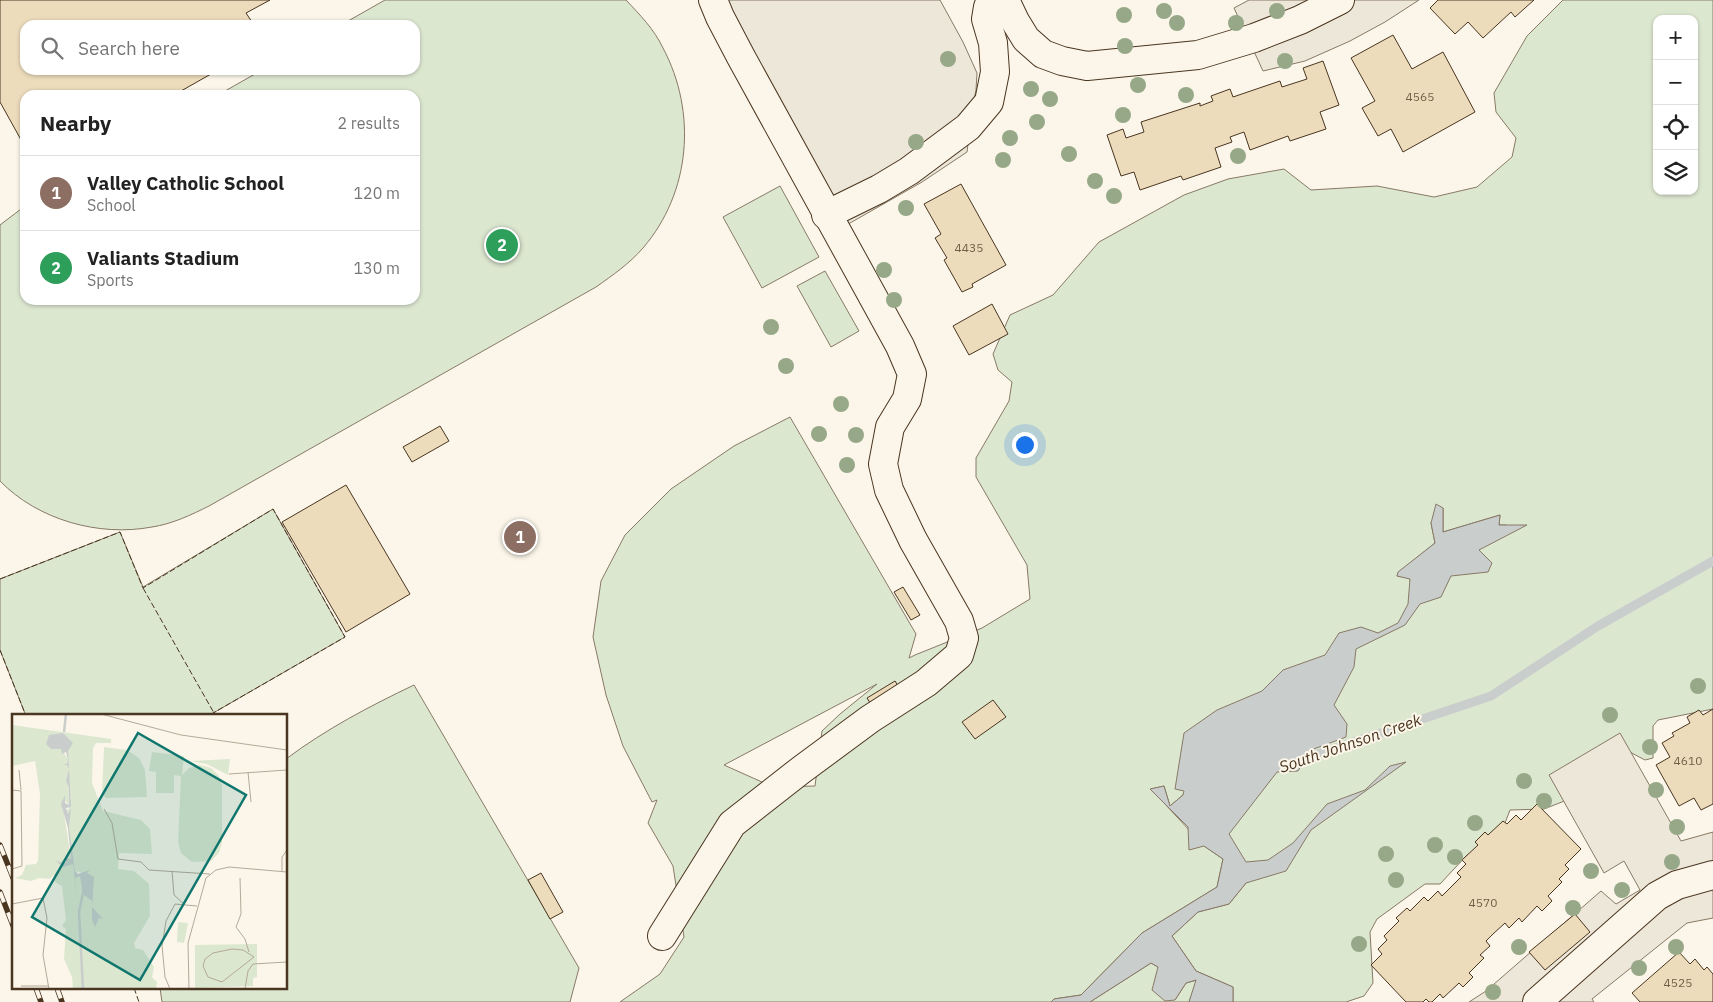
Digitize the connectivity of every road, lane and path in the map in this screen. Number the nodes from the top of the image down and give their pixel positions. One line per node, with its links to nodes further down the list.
1 (713, 0): 5 (lane)
2 (999, 0): 5 (lane)
3 (1005, 0): 4 (lane)
4 (1340, 0)
5 (826, 214): 7 (lane)
6 (1713, 875): 8 (lane)
7 (662, 936)
8 (1537, 1002)

